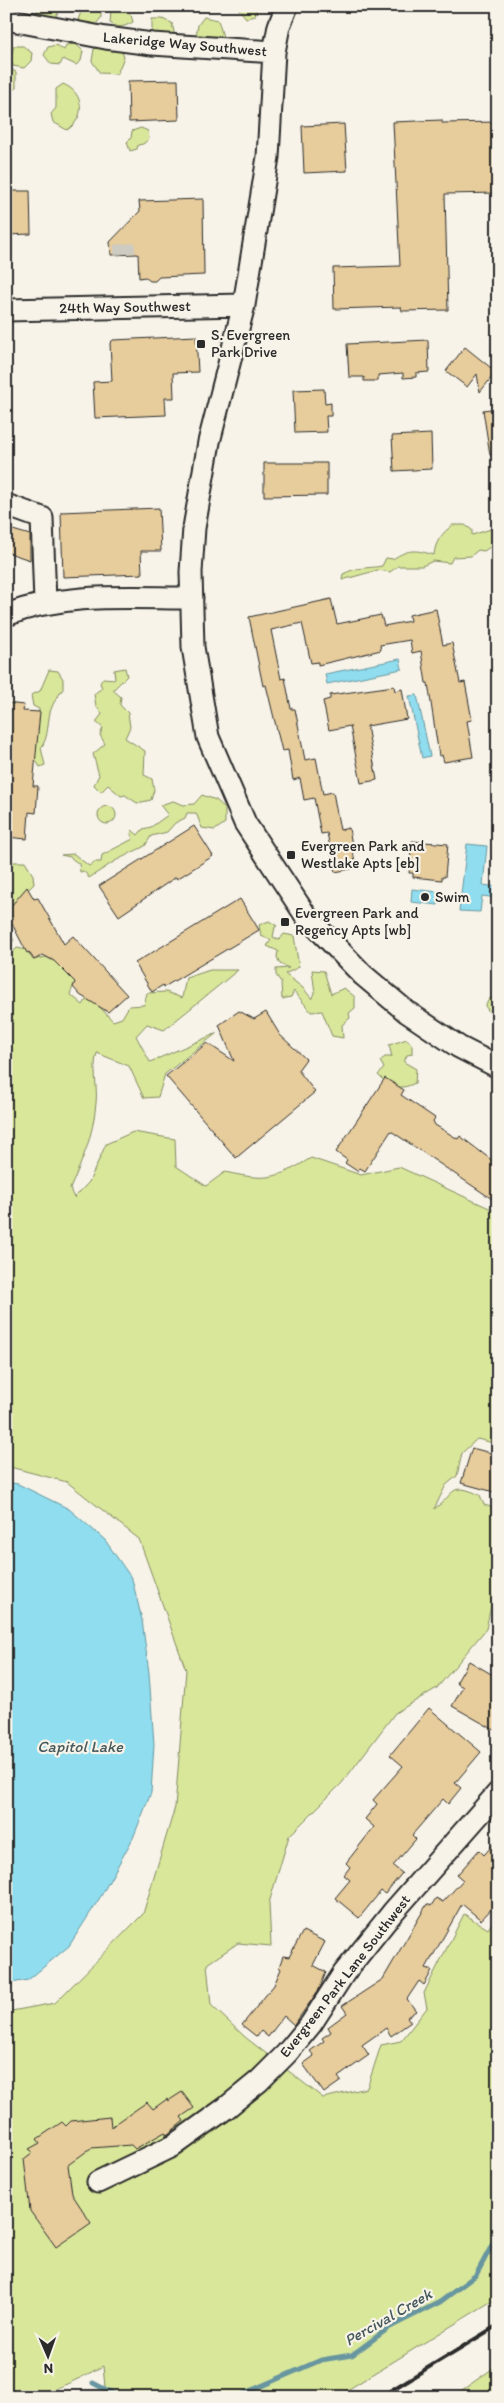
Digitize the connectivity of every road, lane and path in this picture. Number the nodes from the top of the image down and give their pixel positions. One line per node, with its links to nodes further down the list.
1 (287, 6): 3 (street)
2 (6, 19): 3 (street, Lakeridge Way Southwest)
3 (274, 52): 4 (street)
4 (244, 305): 5 (street, 24th Way Southwest); 7 (street)
5 (6, 310)
6 (6, 505): 8 (street)
7 (192, 598): 8 (street); 10 (street)
8 (45, 603): 9 (street)
9 (6, 615)
10 (498, 1067)
11 (498, 1793): 12 (street, Evergreen Park Lane Southwest)
12 (98, 2182)

